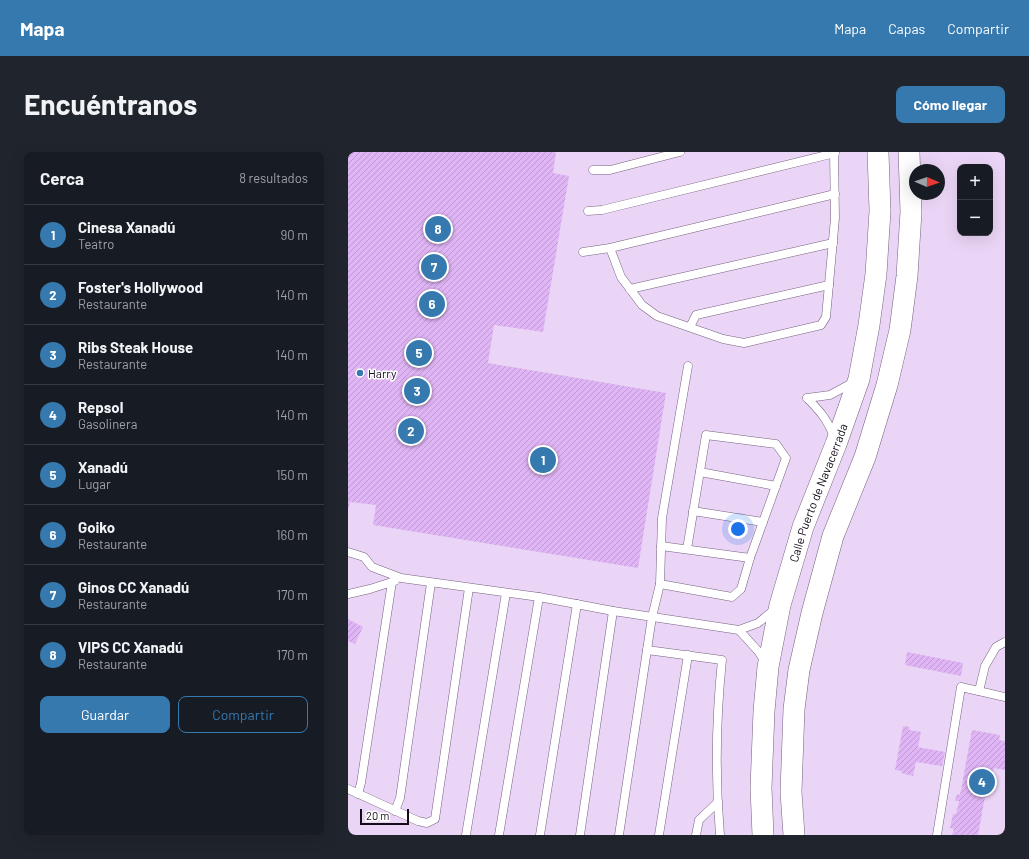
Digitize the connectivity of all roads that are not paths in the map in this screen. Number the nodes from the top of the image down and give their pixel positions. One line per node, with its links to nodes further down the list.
1 (680, 152): 5 (lane)
2 (878, 152): 15 (street, Calle Puerto de Navacerrada)
3 (909, 152): 57 (street)
4 (834, 153): 6 (lane); 7 (lane)
5 (593, 170)
6 (835, 194): 8 (lane); 9 (lane)
7 (588, 211)
8 (833, 243): 11 (lane); 12 (lane)
9 (610, 248): 10 (lane); 12 (lane)
10 (583, 252)
11 (829, 285): 13 (lane); 13 (lane)
12 (630, 289): 13 (lane)
13 (690, 327)
14 (688, 366): 21 (lane)
15 (859, 379): 16 (street, Calle Puerto de Navacerrada); 16 (lane)
16 (836, 444): 34 (street, Calle Puerto de Navacerrada)
17 (700, 472): 18 (lane); 18 (lane); 19 (lane)
18 (776, 486): 20 (lane)
19 (693, 511): 20 (lane); 22 (lane)
20 (763, 522): 24 (lane)
21 (661, 546): 22 (lane); 28 (lane)
22 (687, 549): 24 (lane)
23 (348, 552): 25 (lane)
24 (750, 558): 28 (lane)
25 (401, 578): 26 (lane); 27 (lane)
26 (392, 582): 31 (lane); 45 (lane)
27 (431, 582): 29 (lane); 47 (lane)
28 (660, 584): 36 (lane)
29 (469, 588): 30 (lane); 47 (lane)
30 (506, 593): 32 (lane); 48 (lane)
31 (348, 594)
32 (538, 597): 33 (lane); 49 (lane)
33 (577, 604): 35 (lane); 50 (lane)
34 (780, 605): 37 (lane); 41 (street, Calle Puerto de Navacerrada)
35 (613, 611): 36 (lane); 51 (lane)
36 (652, 617): 37 (lane); 39 (lane)
37 (739, 630): 41 (lane)
38 (1005, 642): 42 (lane)
39 (647, 650): 40 (lane); 52 (lane)
40 (688, 655): 46 (lane); 53 (lane)
41 (768, 667): 56 (street, Calle Puerto de Navacerrada)
42 (979, 691): 43 (lane); 58 (lane)
43 (1005, 696)
44 (348, 789): 45 (lane)
45 (358, 794): 47 (lane)
46 (718, 802): 54 (lane); 55 (lane)
47 (395, 811)
48 (466, 835)
49 (498, 835)
50 (540, 835)
51 (580, 835)
52 (619, 835)
53 (659, 835)
54 (696, 835)
55 (720, 835)
56 (763, 835)
57 (794, 835)
58 (937, 835)

